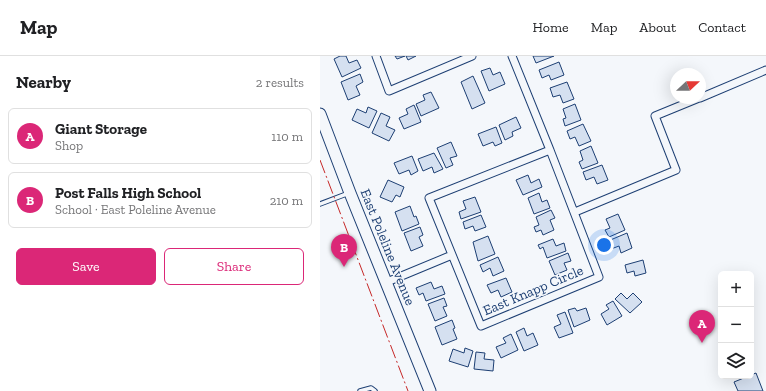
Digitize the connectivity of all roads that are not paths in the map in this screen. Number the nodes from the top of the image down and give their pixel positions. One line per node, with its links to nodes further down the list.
1 (376, 56): 2 (street)
2 (472, 56)
3 (512, 56): 8 (street)
4 (766, 70): 5 (street)
5 (706, 95)
6 (685, 104): 11 (street)
7 (320, 114): 9 (main road, East Poleline Avenue)
8 (550, 150): 11 (street, East Knapp Circle); 12 (street, East Knapp Circle)
9 (350, 193): 10 (lane); 13 (main road, East Poleline Avenue)
10 (320, 204)
11 (575, 212): 12 (street, East Knapp Circle)
12 (452, 255): 13 (street)
13 (387, 282): 16 (main road, East Poleline Avenue)
14 (360, 391): 15 (lane)
15 (375, 391)
16 (430, 391)

